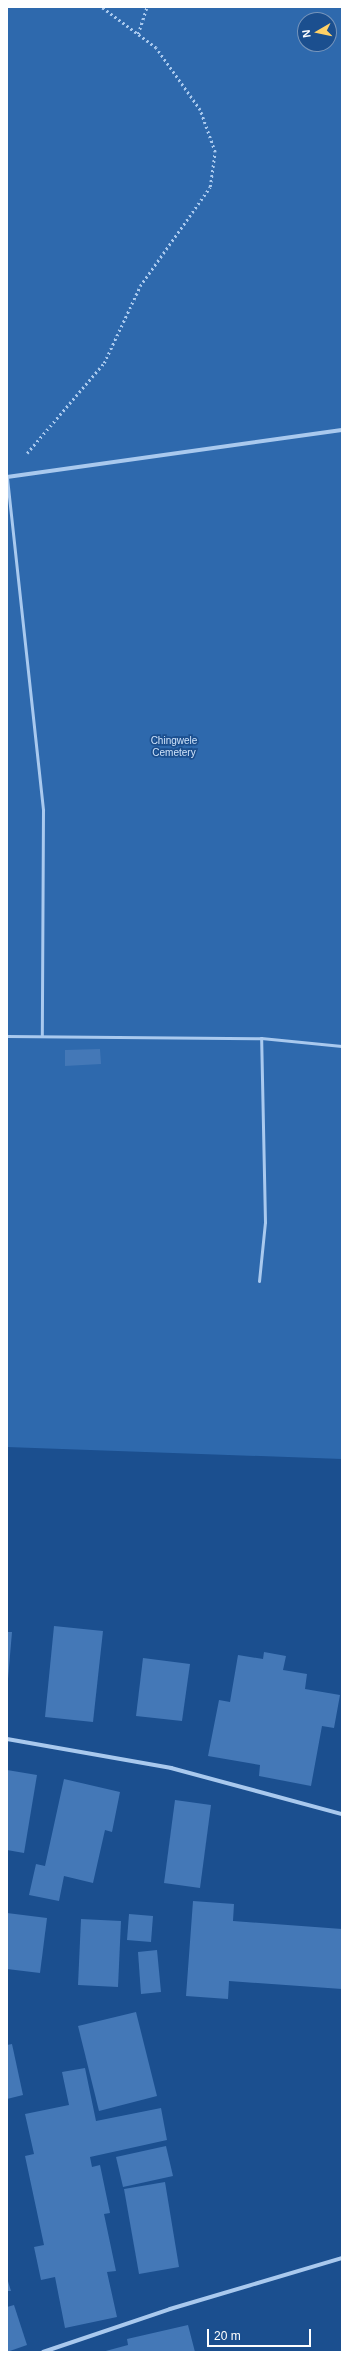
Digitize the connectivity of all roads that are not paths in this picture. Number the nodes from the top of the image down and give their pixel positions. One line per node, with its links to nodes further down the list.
1 (342, 430): 2 (street)
2 (7, 477): 4 (lane)
3 (7, 1036): 4 (lane)
4 (42, 1036): 5 (lane)
5 (261, 1038): 6 (lane); 7 (lane)
6 (342, 1046)
7 (259, 1280)
8 (7, 1739): 9 (street)
9 (342, 1814)
10 (342, 2258): 11 (street)
11 (43, 2352)

